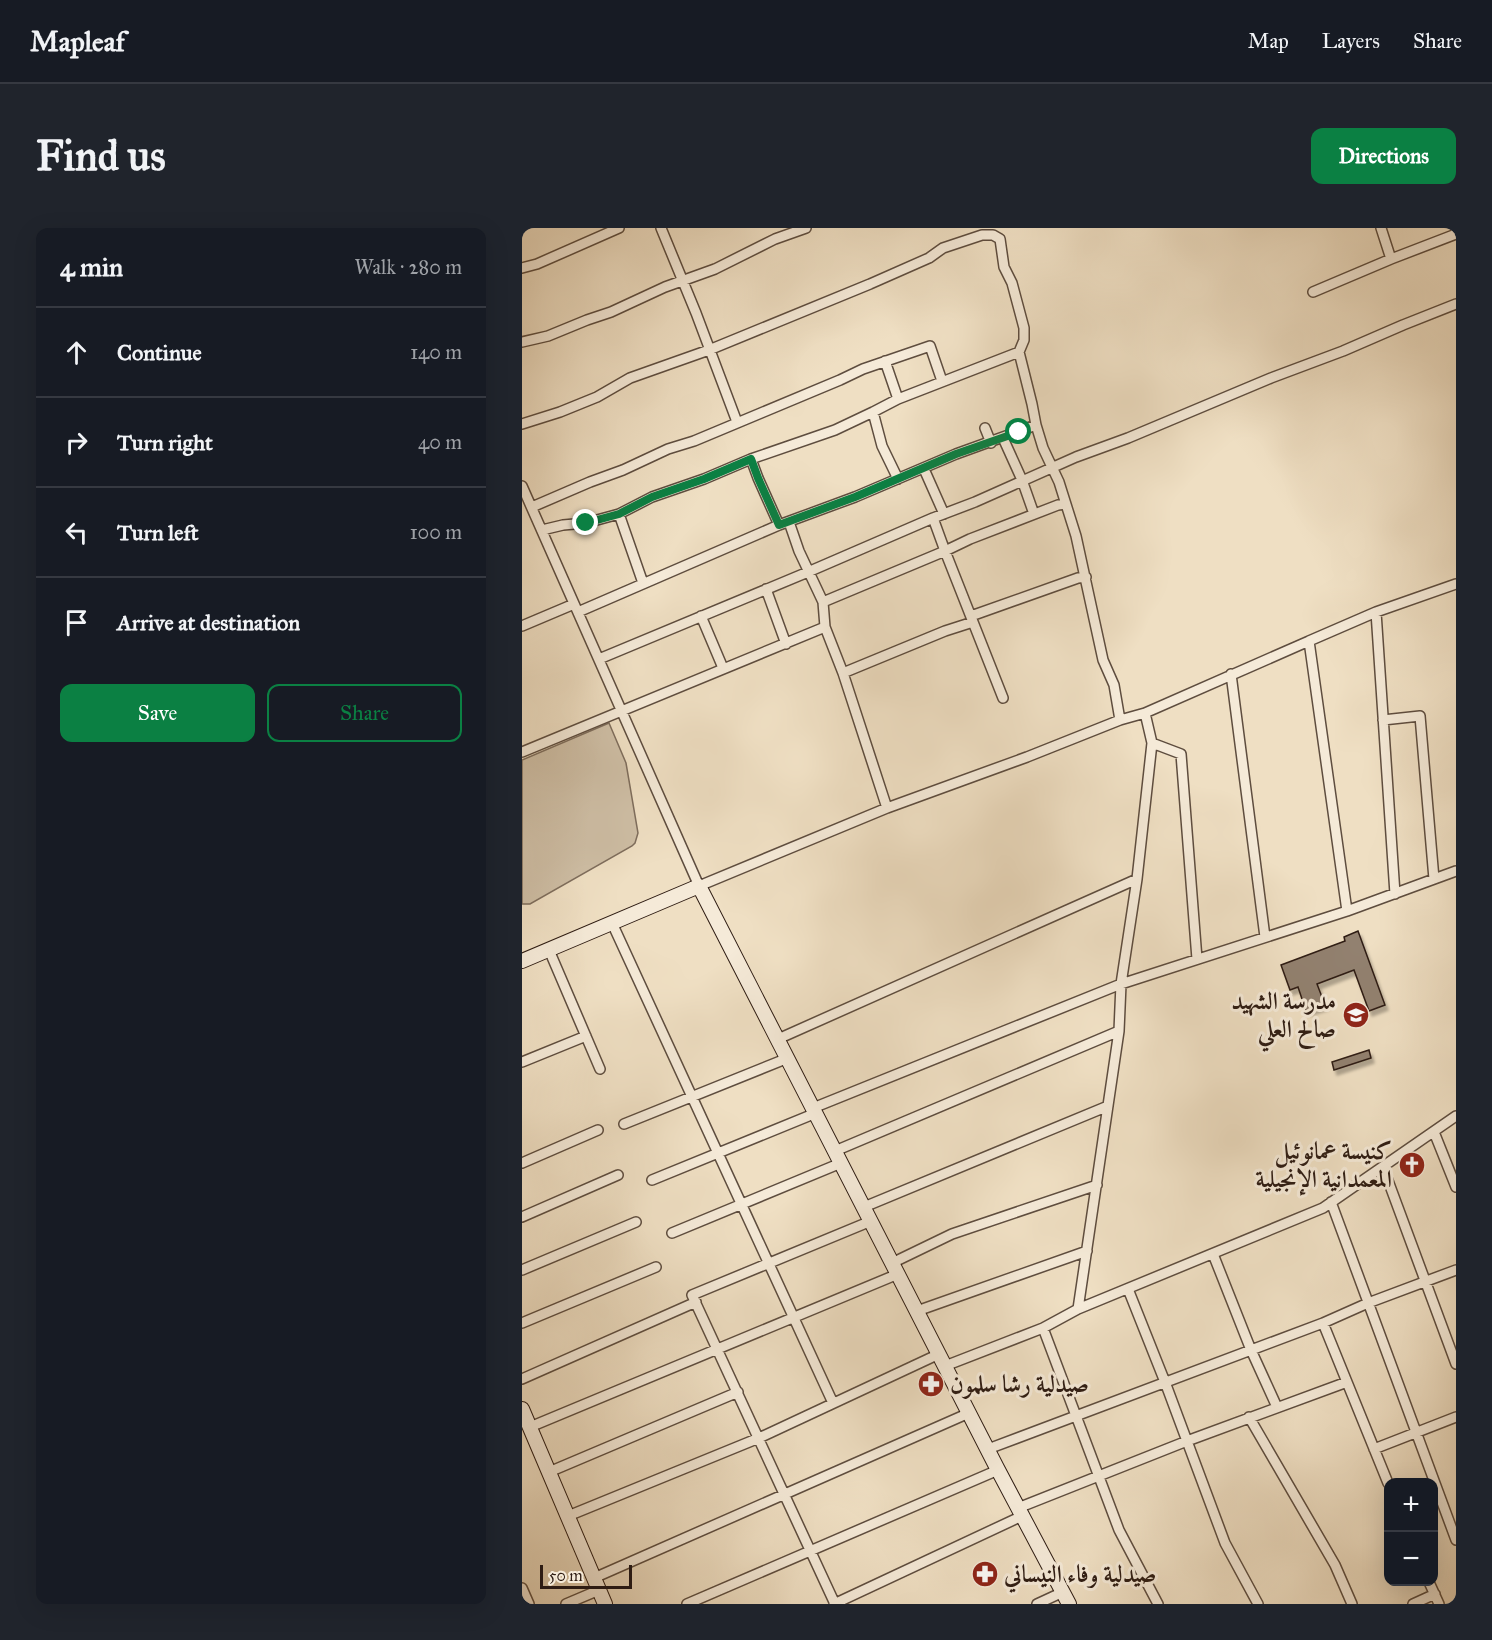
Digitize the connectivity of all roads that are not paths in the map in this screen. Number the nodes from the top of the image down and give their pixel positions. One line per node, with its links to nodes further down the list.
1 (619, 228): 9 (street)
2 (661, 228): 10 (street)
3 (806, 228): 10 (street)
4 (1001, 228): 7 (street)
5 (1381, 228): 8 (street)
6 (1456, 234): 8 (street)
7 (1000, 239): 14 (street); 15 (street)
8 (1391, 259): 11 (street)
9 (522, 268)
10 (683, 282): 13 (street); 14 (street)
11 (1313, 292)
12 (1456, 304): 27 (street)
13 (522, 342)
14 (709, 350): 20 (street); 21 (street)
15 (1019, 352): 17 (street); 22 (street)
16 (885, 361): 17 (street); 18 (street); 20 (street)
17 (942, 381): 18 (street)
18 (898, 399): 19 (street)
19 (873, 412): 26 (street); 29 (street)
20 (737, 422): 33 (street)
21 (522, 424)
22 (1036, 425): 24 (street); 27 (street)
23 (985, 428): 25 (street)
24 (1003, 438): 25 (street); 30 (street)
25 (991, 443): 28 (street)
26 (751, 459): 34 (street); 39 (street)
27 (1052, 468): 30 (street); 32 (street)
28 (924, 469): 29 (street); 35 (street)
29 (898, 479): 38 (street)
30 (1022, 480): 35 (street); 36 (street)
31 (522, 486): 33 (street)
32 (1065, 504): 36 (street); 43 (street)
33 (532, 507): 40 (street)
34 (619, 514): 40 (street); 44 (street)
35 (944, 514): 37 (street)
36 (1034, 514): 41 (street)
37 (933, 518): 41 (street); 42 (street)
38 (789, 522): 39 (street); 42 (street)
39 (779, 525): 44 (street)
40 (542, 530): 48 (street)
41 (945, 551): 47 (street); 51 (street)
42 (808, 572): 46 (street); 47 (street)
43 (1086, 577): 51 (street); 63 (street)
44 (643, 584): 48 (street)
45 (1456, 584): 49 (street)
46 (766, 589): 50 (street); 55 (street)
47 (823, 602): 53 (street)
48 (576, 608): 52 (street); 56 (street)
49 (1376, 612): 54 (street); 64 (street)
50 (701, 616): 56 (street); 57 (street)
51 (972, 619): 58 (street); 60 (street)
52 (522, 626)
53 (825, 627): 55 (street); 58 (street)
54 (1309, 641): 59 (street); 73 (street)
55 (786, 644): 57 (street)
56 (599, 659): 61 (street)
57 (723, 668): 61 (street)
58 (843, 673): 67 (street)
59 (1232, 674): 62 (street); 75 (street)
60 (1004, 698)
61 (621, 710): 66 (street); 71 (street)
62 (1144, 713): 63 (street); 65 (street)
63 (1120, 720): 67 (street)
64 (1383, 720): 70 (street); 72 (street)
65 (1152, 743): 69 (street); 77 (street)
66 (522, 752)
67 (887, 808): 71 (street)
68 (1456, 871): 70 (street)
69 (1137, 879): 79 (street); 82 (street)
70 (1434, 879): 72 (street)
71 (699, 886): 74 (street); 82 (street)
72 (1395, 894): 73 (street)
73 (1347, 911): 75 (street)
74 (612, 923): 76 (street); 86 (street)
75 (1265, 937): 77 (street)
76 (549, 950): 78 (street); 81 (street)
77 (1197, 959): 79 (street)
78 (522, 961)
79 (1121, 984): 80 (street); 88 (street)
80 (1119, 1031): 87 (street); 94 (street)
81 (586, 1036): 84 (street); 85 (street)
82 (778, 1039): 83 (street)
83 (788, 1058): 86 (street); 88 (street)
84 (522, 1062)
85 (600, 1069)
86 (692, 1097): 90 (street); 93 (street)
87 (1108, 1106): 99 (street); 103 (street)
88 (814, 1111): 93 (street); 94 (street)
89 (1456, 1116): 92 (street)
90 (624, 1124)
91 (598, 1130): 95 (street)
92 (1434, 1132): 96 (street); 100 (street)
93 (718, 1153): 98 (street); 102 (street)
94 (838, 1157): 102 (street); 103 (street)
95 (522, 1164)
96 (1383, 1167): 101 (street); 115 (street)
97 (618, 1175): 104 (street)
98 (652, 1179)
99 (1096, 1185): 108 (street); 112 (street)
100 (1456, 1187)
101 (1331, 1202): 109 (street); 118 (street)
102 (741, 1204): 107 (street); 110 (street)
103 (864, 1207): 105 (street)
104 (522, 1217)
105 (871, 1221): 110 (street); 112 (street)
106 (636, 1222): 113 (street)
107 (672, 1233)
108 (1087, 1251): 119 (street); 120 (street)
109 (1213, 1254): 116 (street); 126 (street)
110 (768, 1263): 117 (street); 121 (street)
111 (656, 1267): 122 (street)
112 (895, 1268): 120 (street); 121 (street)
113 (522, 1270)
114 (1456, 1270): 115 (street)
115 (1426, 1281): 118 (street); 128 (street)
116 (1128, 1289): 119 (street); 130 (street)
117 (696, 1302): 125 (street); 129 (street)
118 (1368, 1303): 123 (street); 140 (street)
119 (1078, 1309): 124 (street)
120 (917, 1311): 127 (street)
121 (794, 1317): 125 (street); 133 (street)
122 (522, 1323)
123 (1323, 1323): 126 (street); 131 (street)
124 (1042, 1328): 127 (street); 136 (street)
125 (718, 1349): 132 (street); 139 (street)
126 (1251, 1350): 130 (street); 134 (street)
127 (942, 1360): 133 (street); 135 (street)
128 (1456, 1364)
129 (522, 1379)
130 (1165, 1382): 136 (street); 142 (street)
131 (1347, 1382): 134 (street); 144 (street)
132 (738, 1392): 141 (street); 146 (street)
133 (833, 1403): 141 (street)
134 (1277, 1407): 137 (street)
135 (969, 1413): 143 (street); 149 (street)
136 (1076, 1416): 143 (street); 147 (street)
137 (1249, 1417): 142 (street); 166 (street)
138 (1456, 1417): 140 (street)
139 (525, 1419): 146 (street)
140 (1416, 1432): 144 (street); 152 (street)
141 (759, 1438): 149 (street); 151 (street)
142 (1186, 1441): 147 (street); 165 (street)
143 (988, 1449): 145 (street)
144 (1374, 1449): 148 (street)
145 (998, 1470): 150 (street); 153 (street)
146 (549, 1472): 151 (street)
147 (1098, 1476): 150 (street); 164 (street)
148 (1387, 1478)
149 (784, 1494): 153 (street); 154 (street)
150 (1020, 1512): 156 (street); 162 (street)
151 (568, 1516): 154 (street)
152 (1456, 1540)
153 (810, 1551): 161 (street); 162 (street)
154 (596, 1584): 159 (street); 160 (street)
155 (522, 1587): 158 (street)
156 (1066, 1598): 163 (street)
157 (1437, 1599): 167 (street)
158 (529, 1604)
159 (566, 1604)
160 (605, 1604)
161 (687, 1604)
162 (835, 1604)
163 (1036, 1604)
164 (1158, 1604)
165 (1258, 1604)
166 (1352, 1604)
167 (1413, 1604)

